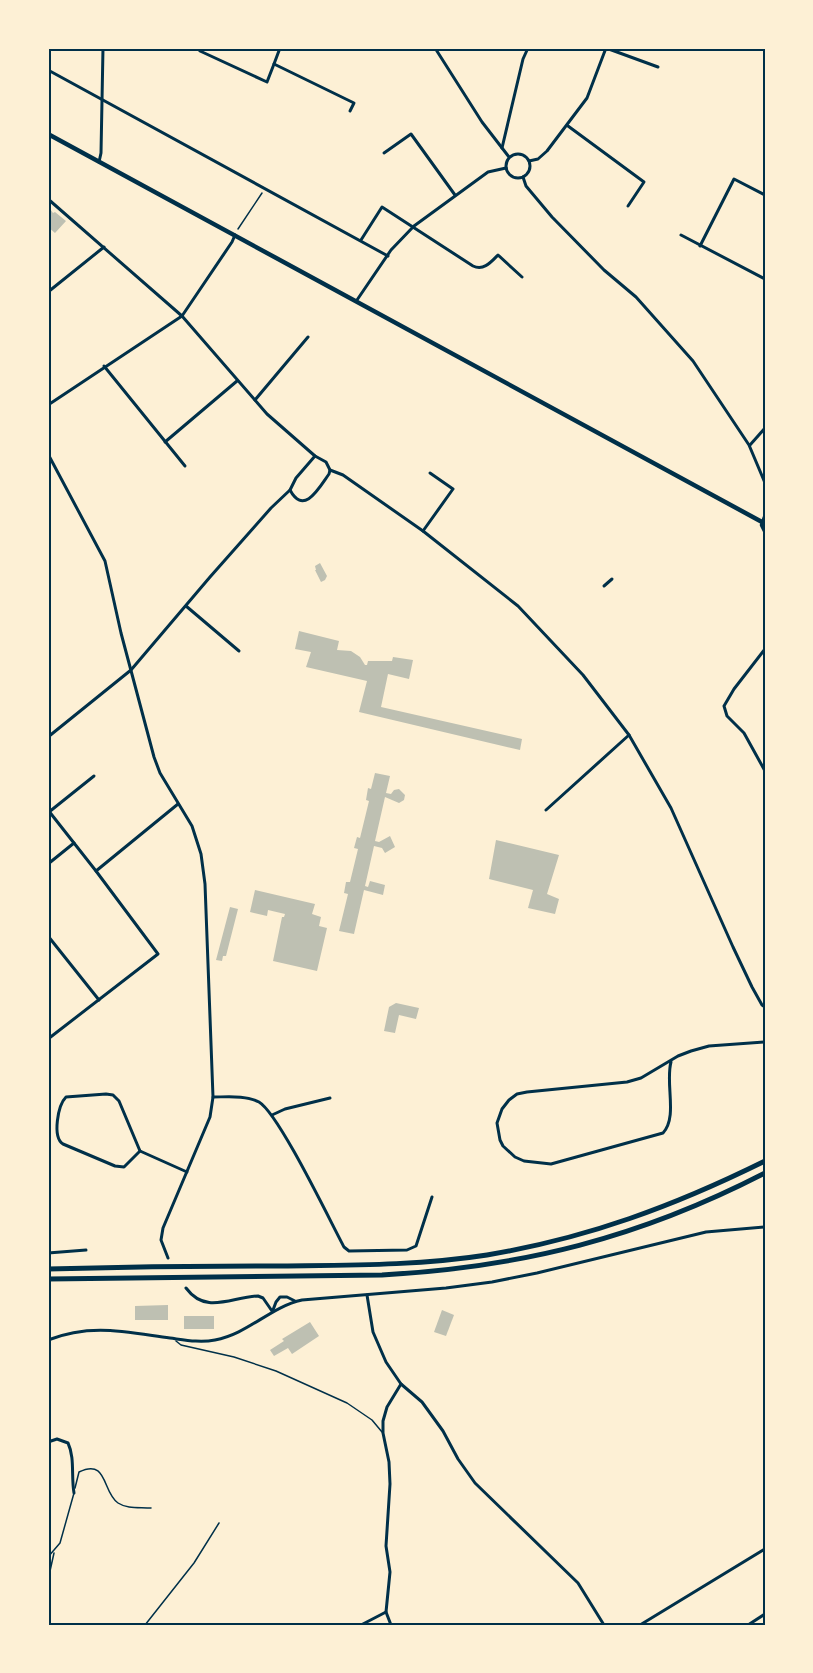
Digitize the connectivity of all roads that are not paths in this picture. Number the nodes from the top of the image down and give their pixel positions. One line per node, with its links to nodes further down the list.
1 (102, 48): 10 (street)
2 (280, 48): 7 (street)
3 (435, 48): 14 (street)
4 (528, 48): 14 (street)
5 (606, 48): 8 (street); 12 (street)
6 (200, 51): 7 (street)
7 (273, 64): 11 (street)
8 (658, 67)
9 (48, 70): 10 (street)
10 (102, 100): 17 (street); 28 (street)
11 (350, 111)
12 (568, 126): 18 (street); 24 (street)
13 (48, 134): 17 (main road)
14 (502, 148): 16 (street)
15 (384, 153): 21 (street)
16 (509, 157): 18 (street); 19 (street)
17 (99, 162): 26 (main road)
18 (529, 162): 20 (street)
19 (506, 168): 20 (street); 21 (street)
20 (523, 177): 44 (street)
21 (455, 195): 25 (street)
22 (765, 195): 29 (street)
23 (48, 200): 30 (street)
24 (628, 206)
25 (414, 226): 28 (street); 31 (street); 32 (street)
26 (235, 235): 35 (main road); 36 (street)
27 (681, 235): 29 (street)
28 (361, 240): 31 (street)
29 (700, 246): 33 (street)
30 (104, 247): 34 (street); 36 (street)
31 (388, 256): 35 (street)
32 (522, 277)
33 (765, 279)
34 (48, 292)
35 (357, 300): 52 (main road)
36 (182, 316): 38 (street); 39 (street)
37 (308, 337): 40 (street)
38 (104, 366): 41 (street); 43 (street)
39 (238, 381): 40 (street); 43 (street)
40 (255, 400): 46 (street)
41 (48, 405)
42 (765, 429): 44 (street)
43 (165, 441): 47 (street)
44 (749, 445): 50 (street)
45 (48, 454): 60 (street)
46 (315, 456): 48 (street); 51 (street)
47 (185, 466)
48 (330, 470): 51 (street); 53 (street)
49 (430, 473): 53 (street)
50 (765, 483)
51 (290, 490): 57 (street)
52 (764, 519): 54 (main road)
53 (423, 531): 61 (street)
54 (765, 531)
55 (612, 579): 56 (street)
56 (604, 586)
57 (186, 606): 59 (street); 60 (street)
58 (765, 649): 63 (street)
59 (239, 651)
60 (131, 670): 62 (street); 65 (street)
61 (629, 735): 66 (street); 73 (street)
62 (48, 737)
63 (765, 771)
64 (94, 776): 67 (street)
65 (178, 804): 70 (street); 77 (street)
66 (546, 810)
67 (48, 811): 68 (street)
68 (74, 843): 69 (street); 70 (street)
69 (48, 864)
70 (96, 871): 72 (street)
71 (48, 936): 72 (street)
72 (99, 1000): 74 (street)
73 (765, 1007)
74 (48, 1039)
75 (765, 1042): 76 (street)
76 (671, 1062): 76 (street)
77 (213, 1097): 79 (street); 82 (street)
78 (330, 1098): 79 (street)
79 (272, 1115): 84 (street)
80 (140, 1151): 80 (street); 82 (street)
81 (765, 1161): 89 (highway)
82 (187, 1172): 88 (street)
83 (765, 1173): 90 (highway)
84 (432, 1197)
85 (765, 1227): 92 (street)
86 (86, 1250): 87 (street)
87 (48, 1254)
88 (168, 1258)
89 (48, 1269)
90 (48, 1279)
91 (186, 1288): 94 (street)
92 (367, 1295): 93 (street); 97 (street)
93 (295, 1301): 94 (street); 94 (street)
94 (272, 1312): 95 (street)
95 (172, 1338): 96 (street); 98 (lane)
96 (48, 1340)
97 (401, 1384): 98 (street); 112 (street)
98 (382, 1433): 107 (street)
99 (48, 1442): 100 (street)
100 (74, 1493): 101 (lane); 104 (lane)
101 (151, 1508)
102 (219, 1523): 109 (lane)
103 (765, 1549): 113 (street)
104 (54, 1552): 105 (lane); 106 (lane)
105 (48, 1557)
106 (48, 1580)
107 (386, 1612): 110 (street); 111 (street)
108 (765, 1614): 114 (street)
109 (145, 1625)
110 (362, 1625)
111 (391, 1625)
112 (604, 1625)
113 (640, 1625)
114 (748, 1625)

